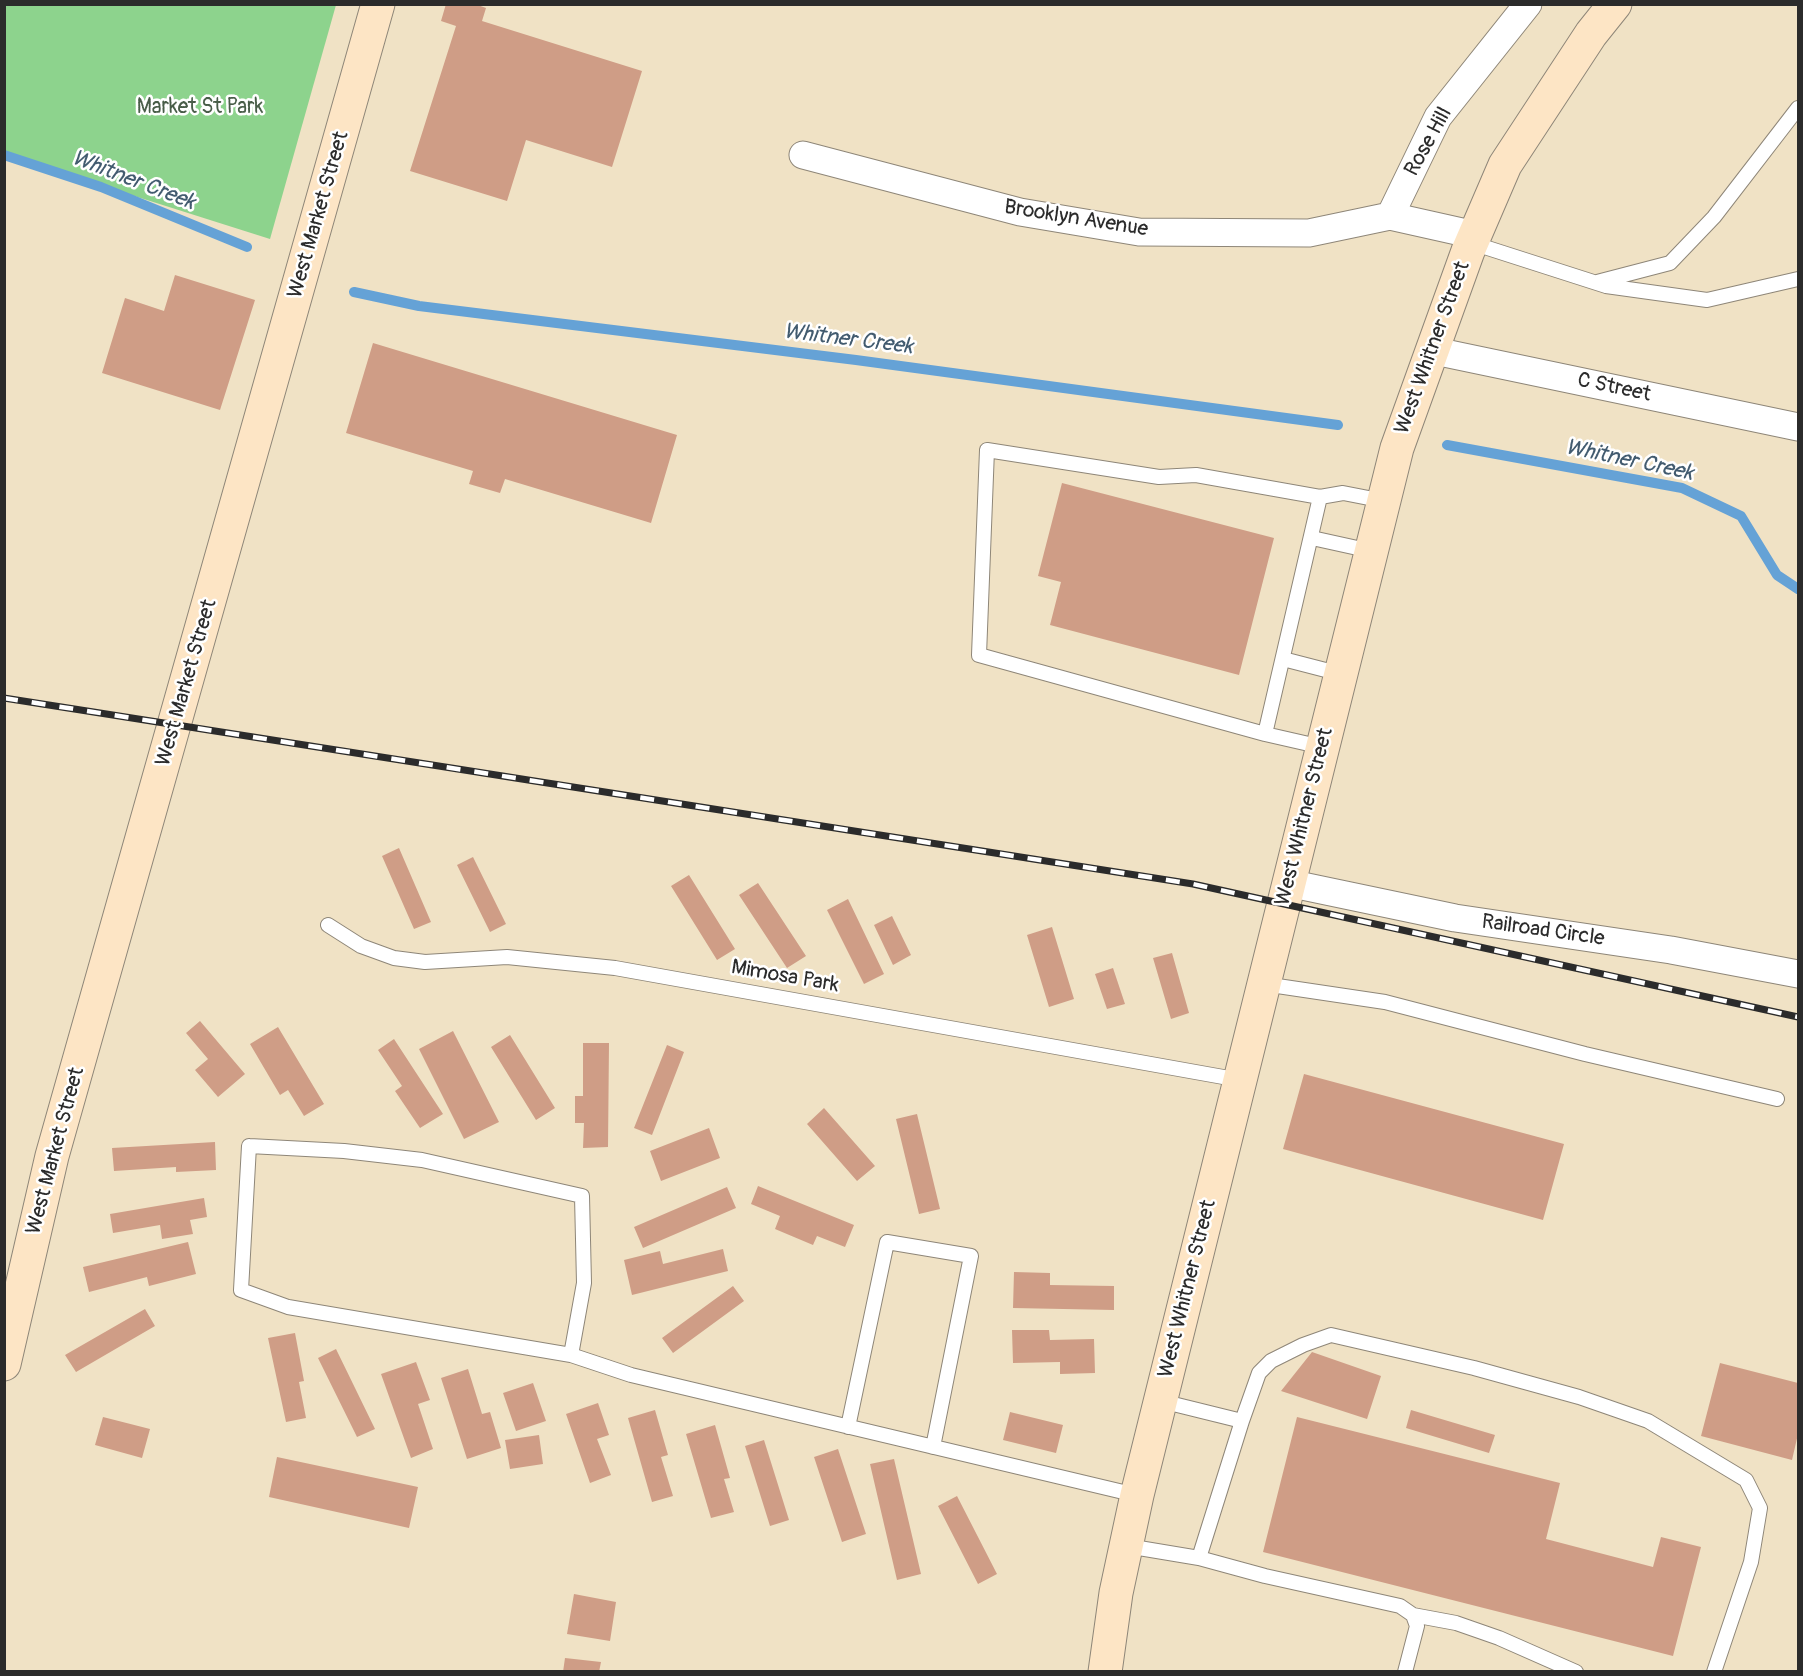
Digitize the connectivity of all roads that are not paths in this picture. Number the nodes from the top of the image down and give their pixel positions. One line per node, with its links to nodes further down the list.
1 (378, 4): 26 (main road, West Market Street)
2 (1528, 4): 6 (street, Rose Hill)
3 (1615, 4): 7 (main road, West Whitner Street)
4 (1798, 108): 9 (lane)
5 (803, 155): 6 (street, Brooklyn Avenue)
6 (1390, 216): 7 (street)
7 (1473, 239): 9 (lane); 10 (main road, West Whitner Street)
8 (1798, 279): 9 (lane)
9 (1595, 282)
10 (1430, 350): 11 (street, C Street); 13 (main road, West Whitner Street)
11 (1798, 427)
12 (1320, 497): 13 (lane); 14 (lane); 18 (lane)
13 (1384, 501): 15 (main road, West Whitner Street)
14 (1312, 538): 15 (lane); 16 (lane)
15 (1371, 551): 17 (main road, West Whitner Street)
16 (1283, 659): 17 (lane); 18 (lane)
17 (1341, 674): 19 (main road, West Whitner Street)
18 (1265, 734): 19 (lane)
19 (1322, 747): 20 (main road, West Whitner Street)
20 (1288, 883): 22 (street, Railroad Circle); 23 (main road, West Whitner Street)
21 (328, 925): 24 (lane, Mimosa Park)
22 (1798, 974)
23 (1264, 984): 24 (main road, West Whitner Street); 25 (lane)
24 (1240, 1080): 29 (main road, West Whitner Street)
25 (1777, 1099)
26 (8, 1322): 28 (main road, West Market Street)
27 (571, 1355): 27 (lane); 31 (lane)
28 (4, 1364)
29 (1161, 1401): 30 (lane); 33 (main road, West Whitner Street)
30 (1242, 1421): 35 (lane); 40 (lane)
31 (848, 1427): 32 (lane); 32 (lane)
32 (933, 1447): 33 (lane)
33 (1137, 1495): 34 (main road, West Whitner Street)
34 (1126, 1546): 35 (lane); 37 (main road, West Whitner Street)
35 (1199, 1558): 36 (lane)
36 (1413, 1615): 38 (lane); 39 (lane)
37 (1105, 1671)
38 (1405, 1671)
39 (1576, 1671)
40 (1714, 1671)

